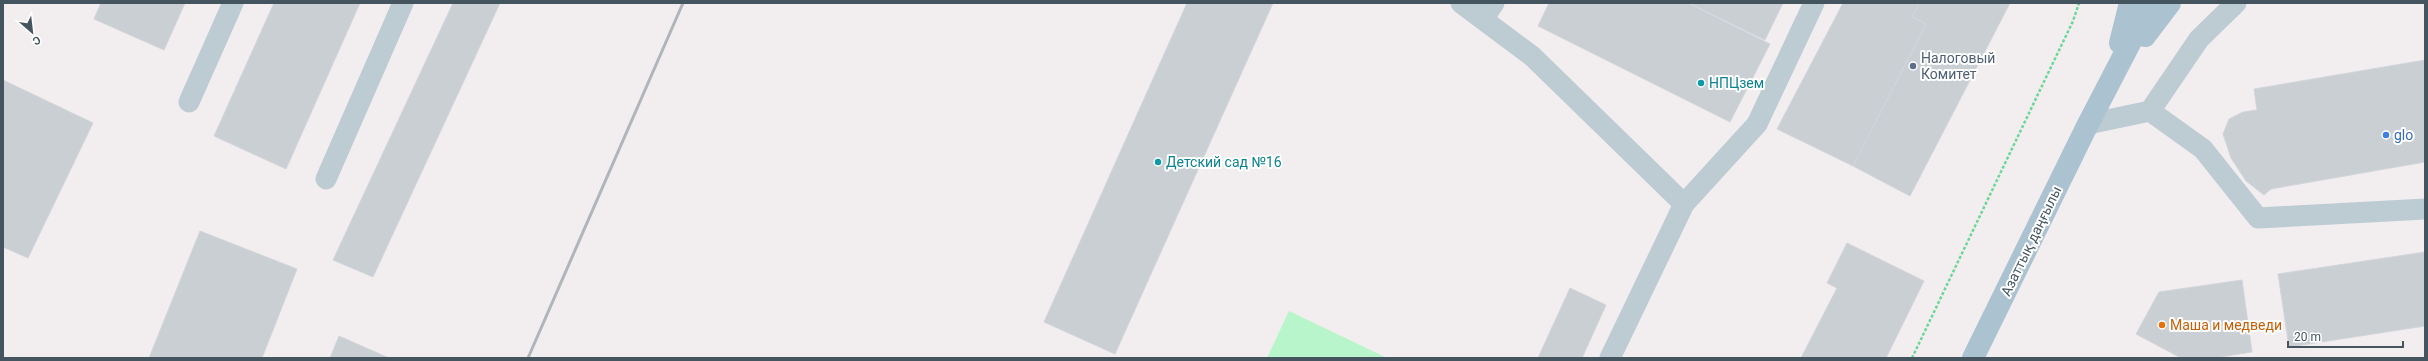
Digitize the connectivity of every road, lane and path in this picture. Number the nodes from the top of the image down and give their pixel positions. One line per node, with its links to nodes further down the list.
1 (233, 3): 12 (lane)
2 (403, 3): 15 (lane)
3 (1461, 3): 10 (lane)
4 (1814, 3): 16 (lane)
5 (2079, 3): 19 (path)
6 (2130, 3): 11 (main road)
7 (2151, 3): 11 (main road)
8 (2170, 3): 11 (main road)
9 (2236, 3): 13 (lane)
10 (1488, 11): 16 (lane)
11 (2112, 79): 14 (main road, Азаттық даңғылы)
12 (189, 102)
13 (2150, 111): 14 (lane); 17 (lane)
14 (2088, 124): 20 (main road, Азаттық даңғылы)
15 (326, 179)
16 (1684, 204): 18 (lane)
17 (2425, 209)
18 (1610, 358)
19 (1912, 358)
20 (1973, 358)

